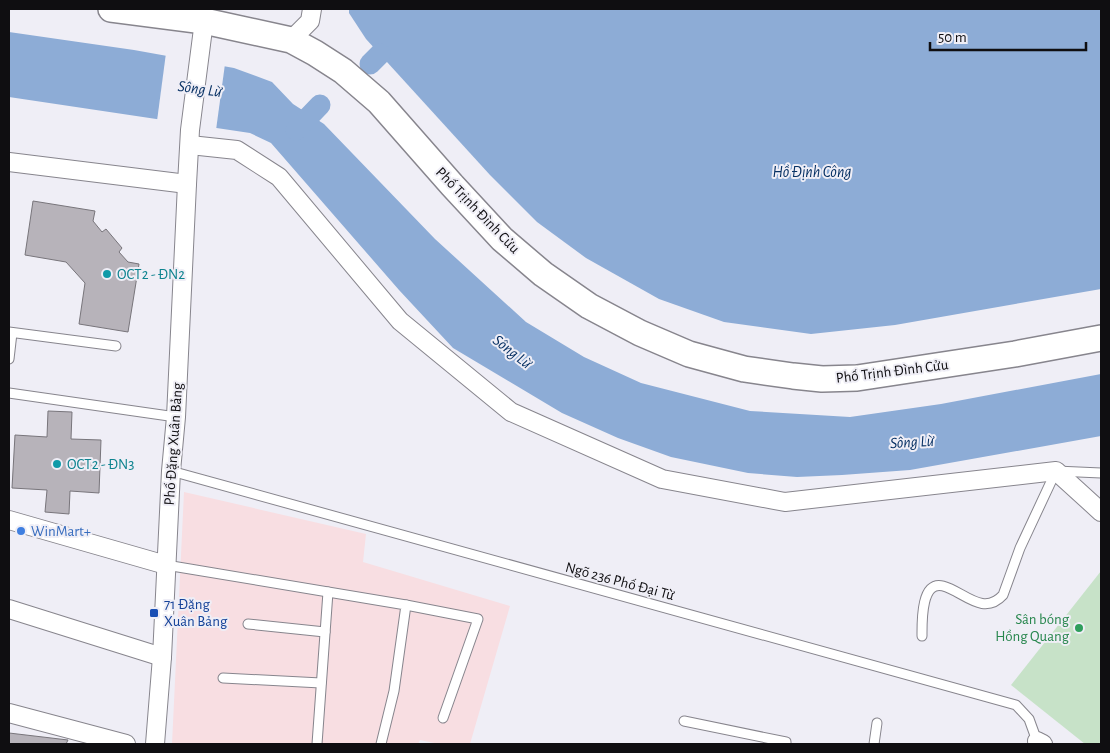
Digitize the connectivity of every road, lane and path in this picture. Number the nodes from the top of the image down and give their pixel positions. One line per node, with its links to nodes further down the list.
1 (111, 9): 3 (main road, Phố Trịnh Đình Cửu)
2 (312, 9): 4 (street)
3 (203, 30): 4 (main road, Phố Trịnh Đình Cửu); 5 (street, Phố Đặng Xuân Bảng)
4 (291, 40): 9 (main road, Phố Trịnh Đình Cửu)
5 (190, 137): 7 (street, Phố Đặng Xuân Bảng); 15 (street)
6 (9, 162): 7 (street)
7 (187, 184): 13 (street, Phố Đặng Xuân Bảng)
8 (10, 333): 10 (lane); 11 (lane)
9 (1101, 338)
10 (116, 346)
11 (9, 360)
12 (9, 393): 13 (lane)
13 (176, 417): 14 (street, Phố Đặng Xuân Bảng)
14 (171, 471): 19 (street, Phố Đặng Xuân Bảng); 34 (lane, Ngõ 236 Phố Đại Từ)
15 (1056, 471): 16 (lane); 17 (street); 25 (lane)
16 (1101, 473)
17 (1101, 512)
18 (9, 520): 19 (street)
19 (166, 566): 20 (lane); 26 (street, Phố Đặng Xuân Bảng)
20 (328, 592): 21 (lane); 24 (lane)
21 (406, 605): 30 (lane); 38 (lane)
22 (9, 610): 26 (street)
23 (248, 624): 24 (lane)
24 (325, 632): 28 (lane)
25 (922, 636)
26 (162, 656): 36 (street, Phố Đặng Xuân Bảng)
27 (223, 678): 28 (lane)
28 (321, 683): 37 (lane)
29 (9, 713): 33 (street)
30 (442, 718)
31 (684, 721): 39 (lane)
32 (877, 722): 40 (lane)
33 (83, 739): 35 (street)
34 (1038, 743)
35 (126, 744)
36 (155, 744)
37 (317, 744)
38 (381, 744)
39 (786, 744)
40 (874, 744)

